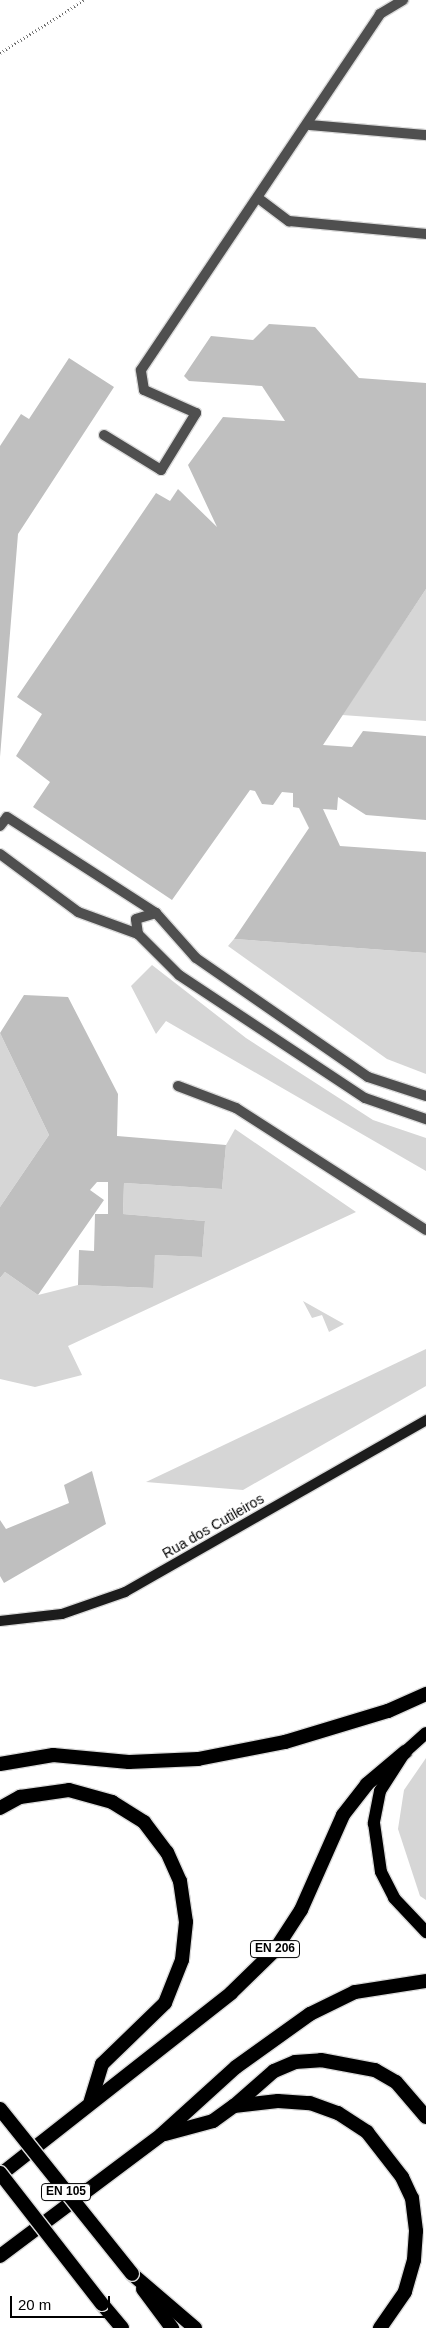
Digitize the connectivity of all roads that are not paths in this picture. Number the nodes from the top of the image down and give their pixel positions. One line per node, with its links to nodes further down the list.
1 (403, 0): 2 (lane)
2 (309, 124): 3 (lane); 4 (lane)
3 (426, 135)
4 (258, 198): 5 (lane); 6 (lane)
5 (426, 234)
6 (104, 435)
7 (0, 826): 9 (lane)
8 (0, 854): 10 (lane)
9 (156, 913): 10 (lane); 12 (lane)
10 (138, 934): 13 (lane)
11 (178, 1086): 14 (lane)
12 (426, 1096)
13 (426, 1119)
14 (426, 1230)
15 (426, 1420): 16 (main road, Rua dos Cutileiros)
16 (0, 1621)
17 (426, 1694): 20 (highway)
18 (426, 1733): 19 (main road)
19 (405, 1752): 22 (main road); 24 (highway, EN 206)
20 (0, 1764)
21 (0, 1808): 24 (highway)
22 (426, 1932)
23 (426, 1981): 28 (highway)
24 (91, 2100): 29 (highway, EN 206)
25 (234, 2106): 27 (highway); 28 (highway); 37 (highway)
26 (0, 2109): 31 (highway, EN 105, bridge)
27 (426, 2117)
28 (161, 2135): 30 (highway)
29 (0, 2174): 32 (highway, EN 105, bridge)
30 (0, 2256)
31 (132, 2274): 35 (highway, EN 105); 36 (highway)
32 (102, 2304): 33 (highway); 34 (highway, EN 105)
33 (107, 2328)
34 (122, 2328)
35 (172, 2328)
36 (194, 2328)
37 (380, 2328)

